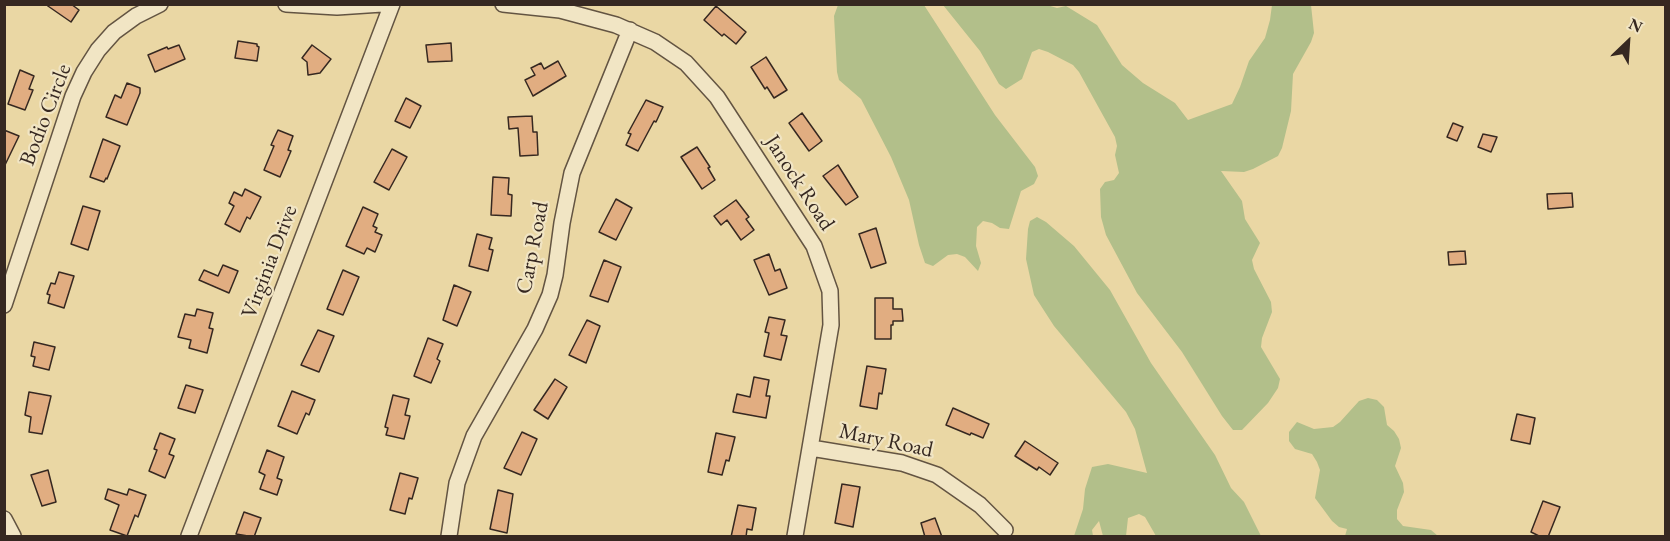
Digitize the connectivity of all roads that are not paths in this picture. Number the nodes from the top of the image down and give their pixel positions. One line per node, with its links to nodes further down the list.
1 (160, 4): 6 (street, Bodio Circle)
2 (286, 4): 3 (street)
3 (382, 4)
4 (392, 4): 13 (street, Virginia Drive)
5 (503, 4): 7 (street, Janock Road)
6 (131, 10): 8 (street, Bodio Circle)
7 (630, 30): 9 (street, Janock Road); 14 (street, Carp Road)
8 (4, 305)
9 (810, 448): 11 (street, Mary Road); 15 (street, Janock Road)
10 (4, 519): 12 (street)
11 (1005, 530)
12 (13, 537)
13 (189, 537)
14 (449, 537)
15 (795, 537)

